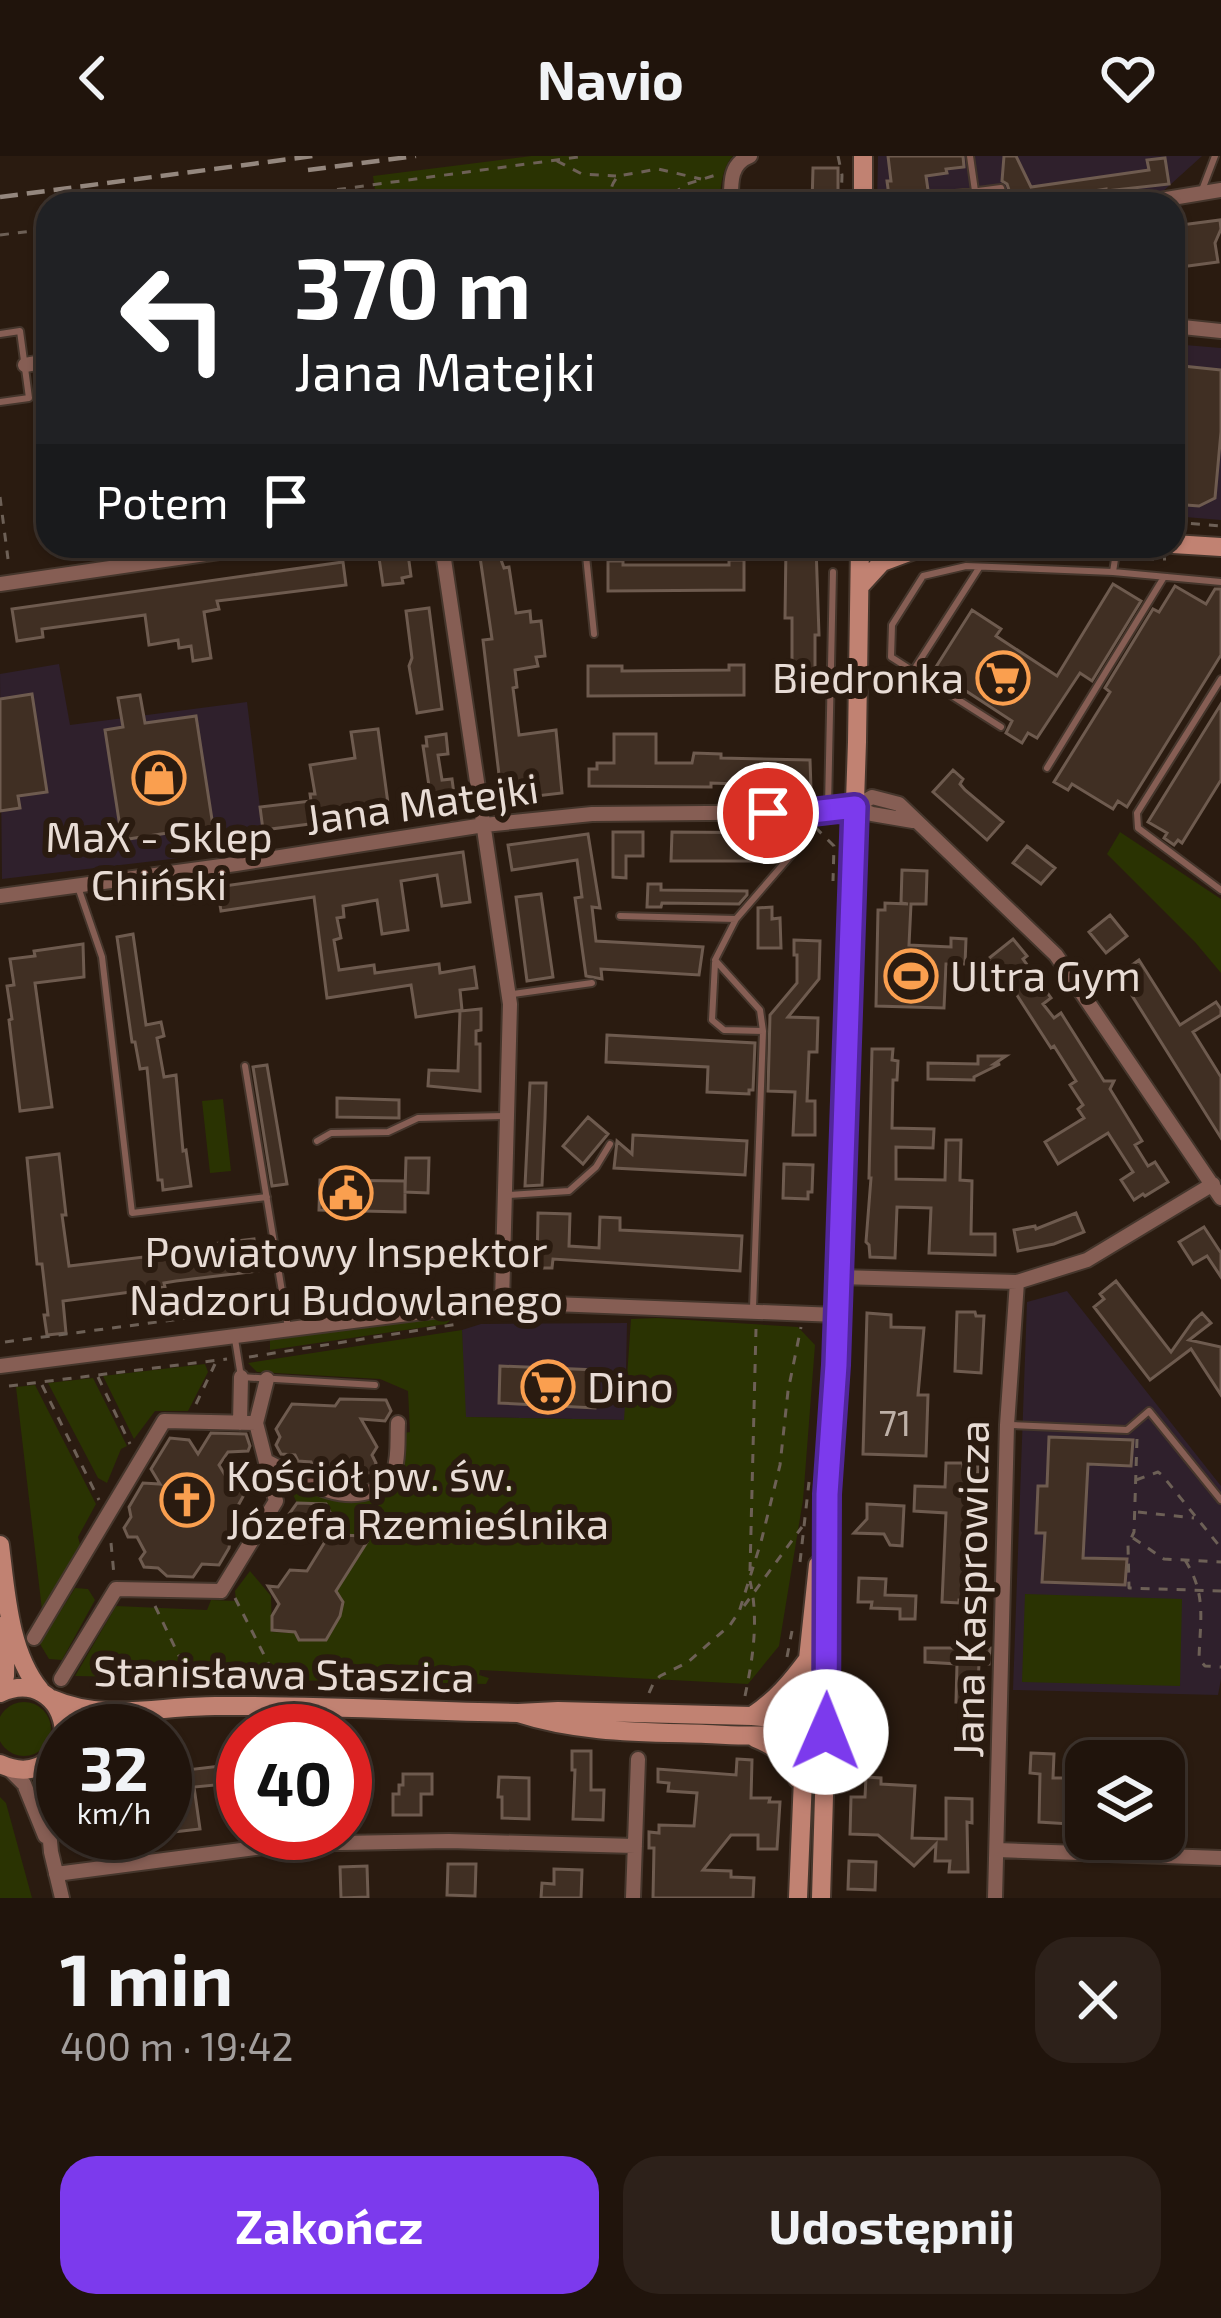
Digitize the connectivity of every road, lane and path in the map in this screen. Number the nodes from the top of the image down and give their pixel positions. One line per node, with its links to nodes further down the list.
1 (586, 156): 7 (path)
2 (750, 156): 14 (street)
3 (838, 156): 15 (path)
4 (863, 156): 16 (street)
5 (970, 156): 10 (lane)
6 (1215, 156): 19 (lane)
7 (556, 160): 8 (path); 11 (path)
8 (618, 176): 12 (path); 13 (path)
9 (1221, 190): 19 (street)
10 (975, 191): 17 (lane); 18 (lane)
11 (319, 192)
12 (610, 192)
13 (675, 192)
14 (732, 192)
15 (841, 192)
16 (863, 192)
17 (968, 192)
18 (1002, 192)
19 (1201, 194): 20 (street)
20 (1185, 196)
21 (36, 230): 22 (path)
22 (0, 235)
23 (1185, 327): 24 (street)
24 (1221, 331)
25 (0, 334): 27 (lane)
26 (36, 363): 27 (street)
27 (25, 365): 28 (lane)
28 (0, 402)
29 (0, 497): 40 (path)
30 (1185, 523): 31 (path)
31 (1221, 526)
32 (1185, 545): 33 (street)
33 (1221, 547)
34 (178, 558): 46 (street)
35 (444, 558): 55 (street)
36 (586, 558): 48 (lane)
37 (860, 558): 47 (street)
38 (893, 558): 47 (street)
39 (1115, 558): 43 (lane)
40 (8, 559)
41 (980, 566): 43 (lane); 49 (lane); 49 (lane)
42 (832, 572): 54 (lane)
43 (1113, 572): 44 (lane)
44 (1165, 577): 45 (lane); 52 (lane)
45 (1221, 582)
46 (0, 584)
47 (860, 586): 53 (street)
48 (594, 634)
49 (913, 671): 51 (lane)
50 (1221, 679): 59 (lane)
51 (1000, 727)
52 (1047, 768)
53 (855, 807): 54 (street, Jana Matejki); 71 (street); 74 (street)
54 (820, 812): 55 (street, Jana Matejki); 58 (path)
55 (484, 825): 57 (street, Jana Matejki); 65 (street)
56 (799, 846): 62 (lane)
57 (76, 884): 60 (street, Jana Matejki); 73 (lane)
58 (833, 887)
59 (1221, 890)
60 (0, 896)
61 (620, 916): 62 (lane)
62 (736, 919): 63 (lane)
63 (716, 960): 66 (lane); 66 (lane)
64 (592, 983): 65 (lane)
65 (509, 995): 68 (street)
66 (763, 1030): 77 (lane)
67 (244, 1066): 73 (lane)
68 (507, 1116): 69 (lane); 72 (street)
69 (317, 1141)
70 (610, 1144): 72 (lane)
71 (1217, 1191): 75 (street)
72 (505, 1196): 76 (street)
73 (267, 1197): 81 (lane)
74 (839, 1277): 75 (street); 78 (street)
75 (1017, 1282): 98 (street, Jana Kasprowicza)
76 (502, 1302): 77 (street); 81 (street)
77 (753, 1312): 78 (street)
78 (837, 1315): 104 (street)
79 (469, 1319): 86 (path)
80 (806, 1324): 116 (path)
81 (288, 1328): 82 (street)
82 (261, 1332): 83 (street); 84 (path)
83 (234, 1336): 86 (lane); 88 (street)
84 (5, 1342)
85 (756, 1344): 116 (path)
86 (238, 1359): 87 (path); 90 (lane)
87 (217, 1360): 89 (path); 95 (path)
88 (0, 1366)
89 (98, 1375): 92 (path); 101 (path)
90 (241, 1377): 91 (lane); 96 (street)
91 (267, 1379): 93 (lane); 96 (street)
92 (41, 1382): 94 (path); 107 (path)
93 (375, 1385)
94 (9, 1386)
95 (188, 1422): 96 (street); 101 (street)
96 (248, 1423): 100 (street)
97 (398, 1423): 100 (street)
98 (1007, 1425): 99 (lane); 149 (street, Jana Kasprowicza)
99 (1127, 1430): 103 (path); 105 (lane)
100 (266, 1461): 117 (street)
101 (139, 1462): 107 (street)
102 (812, 1466): 109 (path)
103 (1136, 1480): 106 (path); 108 (path)
104 (827, 1494): 127 (street); 136 (street)
105 (1221, 1500)
106 (1136, 1512): 108 (path); 110 (path)
107 (108, 1516): 118 (path); 126 (street)
108 (1197, 1518): 112 (path)
109 (804, 1524): 115 (path); 122 (path)
110 (1132, 1537): 113 (path); 120 (path)
111 (0, 1545): 123 (street)
112 (1221, 1548)
113 (1185, 1561): 114 (path); 120 (path)
114 (1221, 1562)
115 (800, 1565)
116 (750, 1578): 122 (path); 124 (path)
117 (225, 1585): 119 (street); 131 (path)
118 (116, 1589): 119 (street); 130 (street)
119 (146, 1590): 133 (path)
120 (1200, 1591): 121 (path); 129 (path)
121 (1221, 1592)
122 (753, 1594): 124 (path); 140 (path)
123 (7, 1601): 132 (street); 134 (street)
124 (739, 1612): 135 (path)
125 (793, 1627): 128 (path)
126 (34, 1638)
127 (808, 1659): 140 (street); 141 (street)
128 (785, 1666)
129 (1221, 1666)
130 (61, 1679)
131 (280, 1688)
132 (0, 1690): 134 (street, Stanisława Staszica)
133 (196, 1691)
134 (46, 1695): 137 (street); 138 (street, Stanisława Staszica)
135 (648, 1695)
136 (827, 1697): 141 (street); 145 (street)
137 (53, 1704)
138 (65, 1704)
139 (192, 1708): 140 (street, Stanisława Staszica)
140 (749, 1716): 141 (street, Stanisława Staszica); 146 (street)
141 (804, 1729): 145 (street); 146 (street)
142 (638, 1759): 148 (street)
143 (4, 1766): 144 (street); 147 (street)
144 (36, 1766)
145 (825, 1768): 156 (street)
146 (801, 1789): 155 (street)
147 (36, 1814)
148 (635, 1846): 152 (street); 154 (street)
149 (998, 1850): 150 (street); 157 (street, Jana Kasprowicza)
150 (1221, 1858)
151 (53, 1860): 152 (street)
152 (56, 1874): 153 (street)
153 (62, 1898)
154 (633, 1898)
155 (798, 1898)
156 (821, 1898)
157 (995, 1898)

